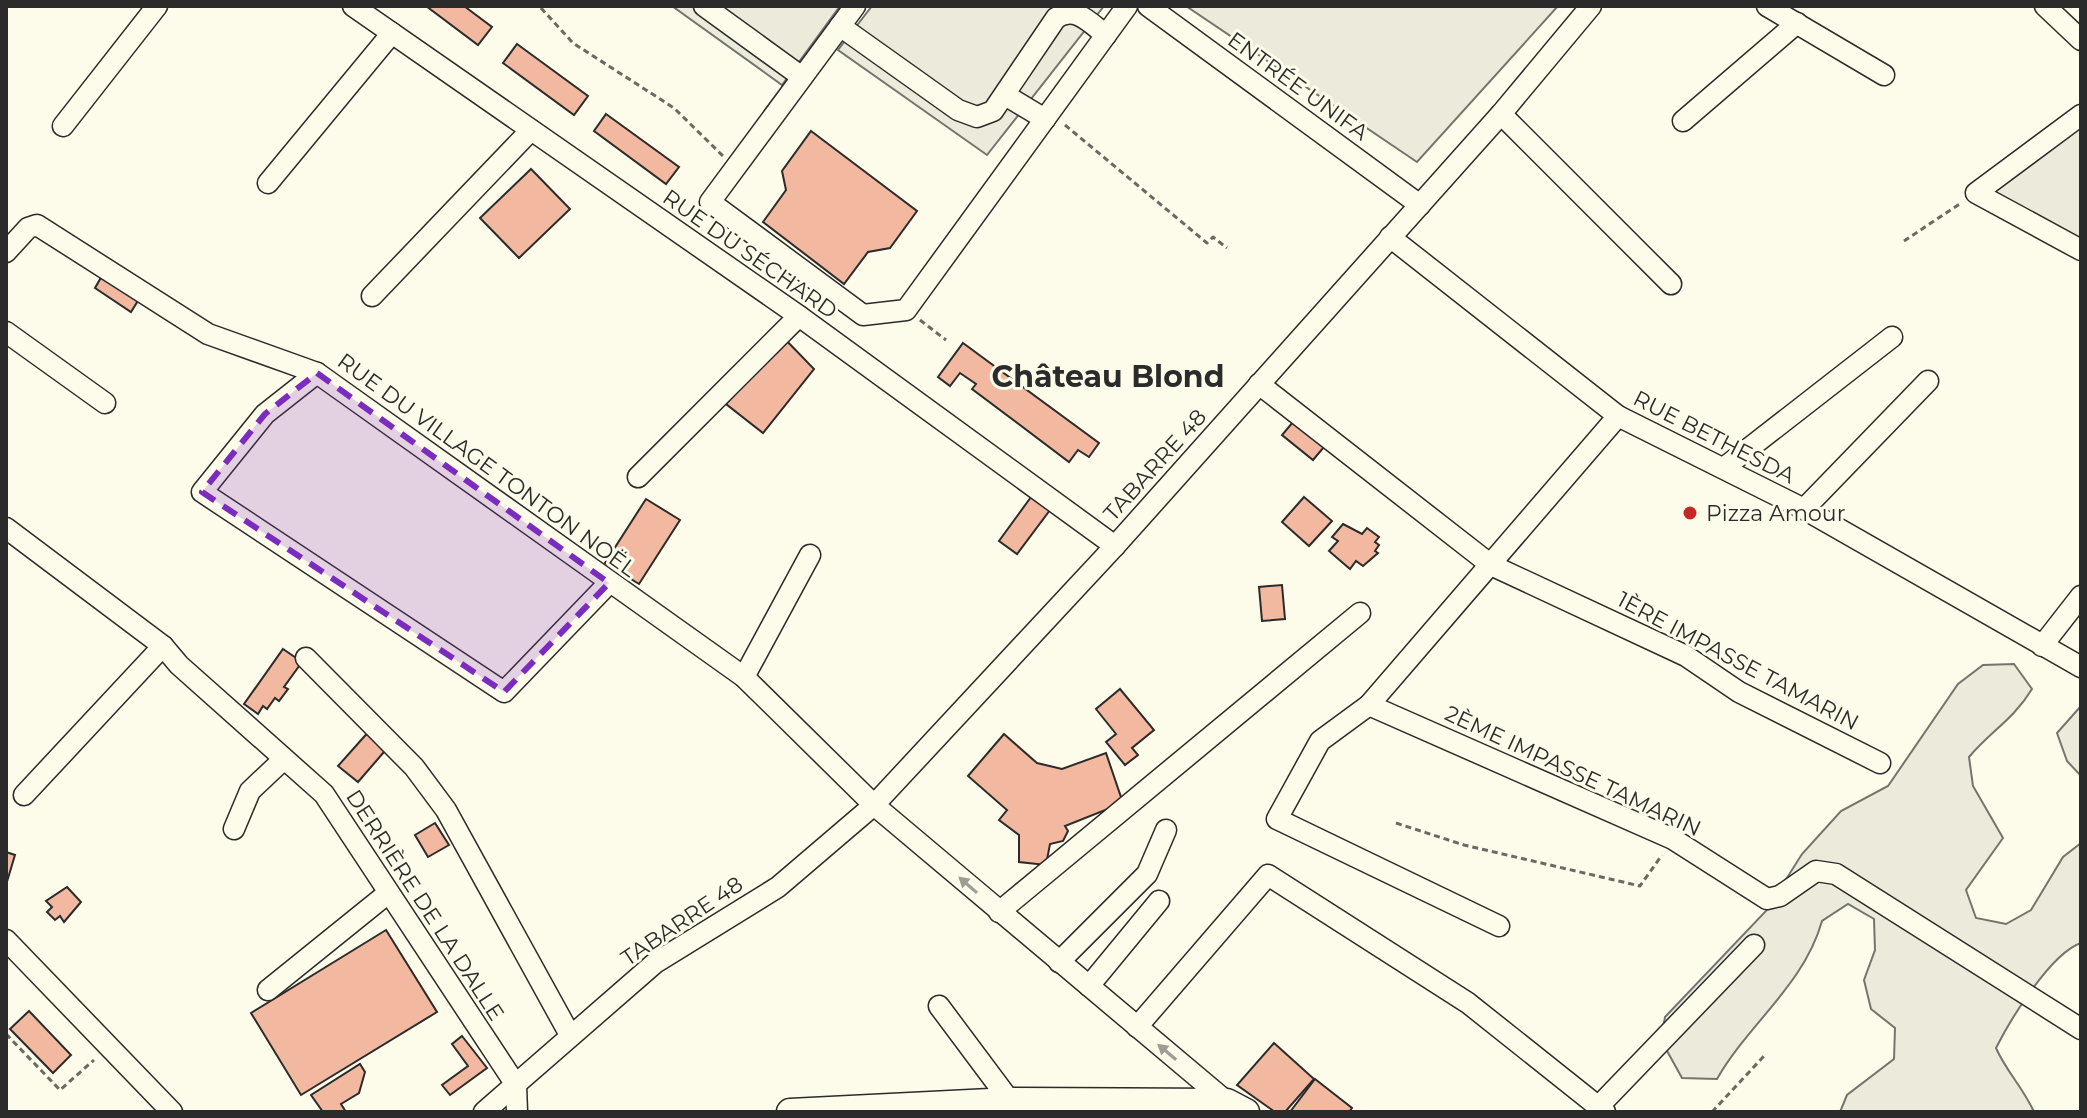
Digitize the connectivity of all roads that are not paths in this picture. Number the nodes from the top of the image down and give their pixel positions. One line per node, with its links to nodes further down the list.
1 (157, 6): 22 (street)
2 (353, 6): 12 (street, RUE DU SÉCHARD)
3 (704, 6): 16 (street)
4 (855, 6): 11 (street)
5 (1127, 6): 13 (street)
6 (1148, 6): 25 (street, ENTRÉE UNIFA)
7 (1591, 6): 18 (street, TABARRE 48)
8 (1767, 6): 10 (street)
9 (2045, 6): 14 (street)
10 (1797, 23): 15 (street); 21 (street)
11 (840, 26): 16 (street); 17 (street)
12 (392, 33): 23 (street, RUE DU SÉCHARD); 24 (street)
13 (1106, 35): 17 (street); 20 (street)
14 (2081, 40)
15 (1884, 75)
16 (802, 77): 20 (street)
17 (1005, 95): 20 (street)
18 (1501, 114): 25 (street, TABARRE 48); 29 (street)
19 (2081, 115): 27 (street)
20 (1047, 116)
21 (1683, 121)
22 (63, 126)
23 (531, 130): 30 (street); 31 (street, RUE DU SÉCHARD)
24 (268, 183)
25 (1420, 205): 26 (street, TABARRE 48)
26 (1390, 237): 36 (street, TABARRE 48); 38 (street, RUE BETHESDA)
27 (2081, 250)
28 (6, 252): 34 (street, RUE DU VILLAGE TONTON NOËL)
29 (1671, 284)
30 (372, 296)
31 (799, 316): 40 (street); 43 (street, RUE DU SÉCHARD)
32 (6, 332): 37 (street)
33 (1892, 337): 39 (street)
34 (317, 373): 46 (street, RUE DU VILLAGE TONTON NOËL); 46 (street)
35 (1928, 381): 41 (street)
36 (1259, 384): 43 (street, TABARRE 48); 45 (street, 1ÈRE IMPASSE TAMARIN)
37 (105, 403)
38 (1618, 416): 39 (street, RUE BETHESDA); 45 (street)
39 (1725, 467): 41 (street, RUE BETHESDA)
40 (638, 477)
41 (1804, 509): 50 (street, RUE BETHESDA)
42 (6, 528): 49 (street, DERRIÈRE DE LA DALLE)
43 (1115, 546): 58 (street, TABARRE 48)
44 (810, 555): 53 (street)
45 (1491, 565): 54 (street); 56 (street, 1ÈRE IMPASSE TAMARIN)
46 (609, 583): 53 (street, RUE DU VILLAGE TONTON NOËL)
47 (2081, 596): 50 (street)
48 (1360, 613): 63 (street)
49 (163, 646): 55 (street, DERRIÈRE DE LA DALLE); 57 (street)
50 (2042, 646): 52 (street, RUE BETHESDA)
51 (306, 658): 73 (street)
52 (2081, 667)
53 (744, 677): 58 (street, RUE DU VILLAGE TONTON NOËL)
54 (1369, 705): 64 (street); 72 (street, 2ÈME IMPASSE TAMARIN)
55 (284, 759): 59 (street); 61 (street, DERRIÈRE DE LA DALLE)
56 (1880, 763)
57 (24, 795)
58 (874, 805): 63 (street, one-way to 58); 73 (street, TABARRE 48)
59 (234, 829)
60 (1166, 830): 67 (street)
61 (387, 894): 69 (street); 74 (street, DERRIÈRE DE LA DALLE)
62 (1159, 901): 68 (street)
63 (999, 912): 67 (street)
64 (1499, 926)
65 (6, 940): 79 (street)
66 (1754, 945): 78 (street)
67 (1059, 962): 68 (street)
68 (1089, 986): 71 (street)
69 (268, 990)
70 (939, 1006): 75 (street)
71 (1137, 1027): 76 (street, one-way to 71); 78 (street)
72 (2081, 1029)
73 (570, 1035): 74 (street, TABARRE 48)
74 (516, 1085): 80 (street, TABARRE 48); 81 (street)
75 (1010, 1101): 76 (main road); 77 (main road)
76 (1237, 1107)
77 (879, 1109): 82 (main road)
78 (1602, 1110)
79 (172, 1112)
80 (484, 1112)
81 (517, 1112)
82 (790, 1112)

